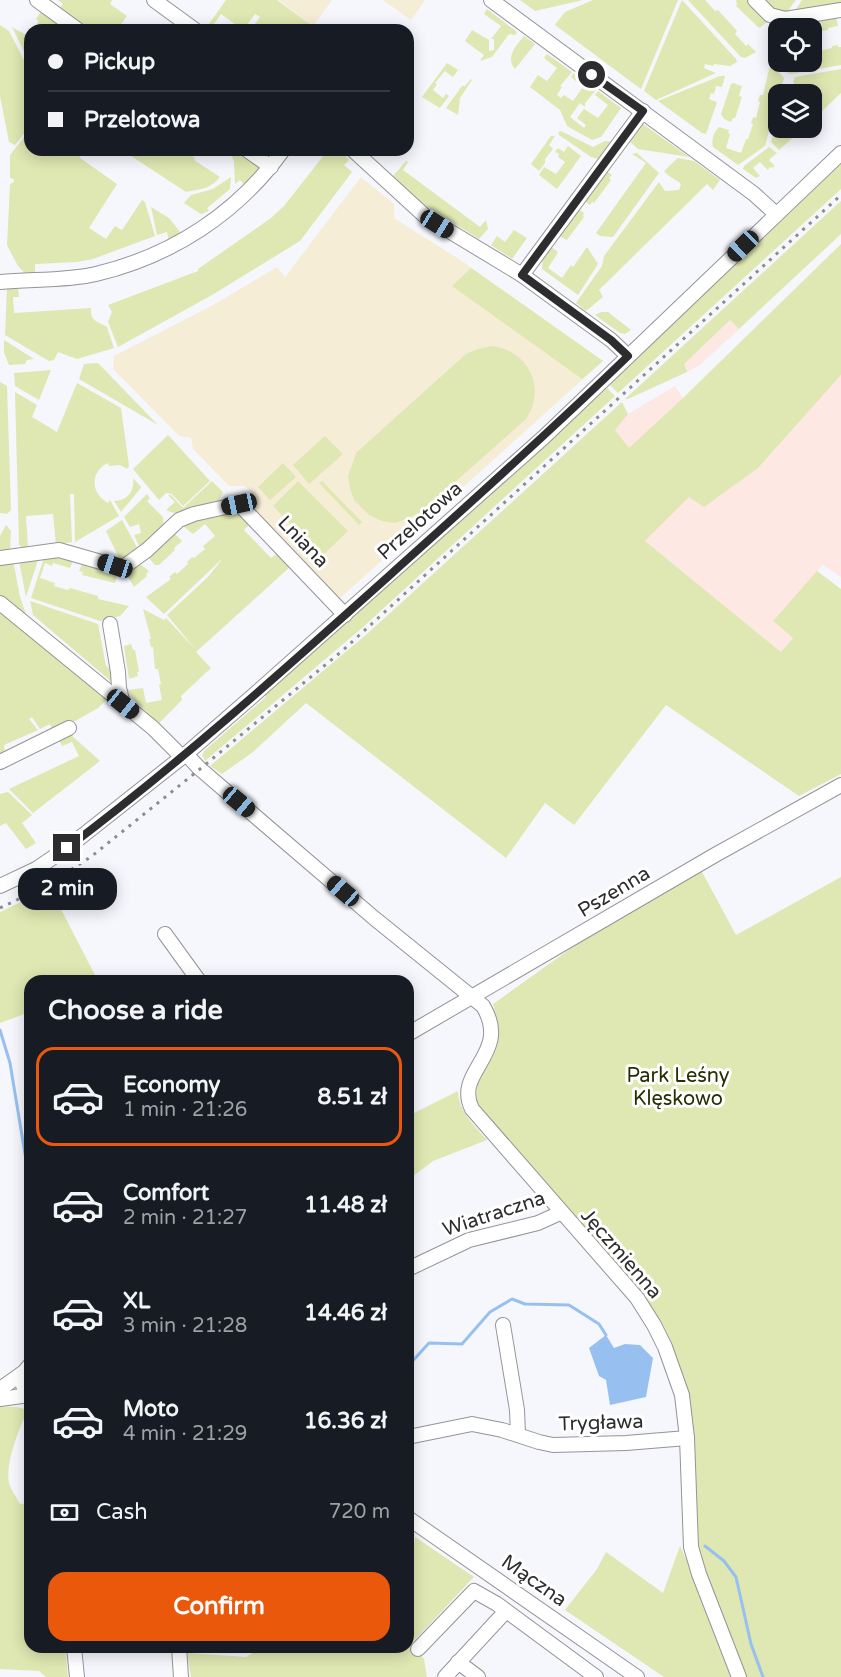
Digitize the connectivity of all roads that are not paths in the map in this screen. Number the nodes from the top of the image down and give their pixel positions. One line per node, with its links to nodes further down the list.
1 (37, 0): 6 (street)
2 (154, 0): 7 (street)
3 (491, 0): 8 (street)
4 (755, 0): 5 (street)
5 (841, 10)
6 (70, 24)
7 (187, 24)
8 (643, 111): 14 (street); 15 (street)
9 (841, 153): 14 (street, Przelotowa)
10 (257, 156): 13 (street)
11 (278, 156): 13 (street)
12 (359, 156): 15 (street)
13 (271, 166): 16 (street)
14 (776, 214): 17 (street, Przelotowa)
15 (522, 275): 17 (street)
16 (0, 282)
17 (628, 356): 20 (street, Przelotowa)
18 (0, 558): 20 (street, Lniana)
19 (0, 603): 22 (street)
20 (345, 615): 24 (street, Przelotowa)
21 (110, 624): 22 (street)
22 (123, 704): 24 (street)
23 (69, 728): 25 (street)
24 (184, 755): 27 (street, Przelotowa); 30 (street)
25 (0, 762)
26 (841, 785): 30 (street, Pszenna)
27 (0, 886)
28 (165, 934): 29 (street)
29 (195, 975)
30 (470, 997): 31 (street, Pszenna); 32 (street, Jęczmienna)
31 (414, 1030)
32 (560, 1213): 33 (street, Wiatraczna); 41 (street, Jęczmienna)
33 (414, 1266)
34 (503, 1325): 39 (street)
35 (24, 1371): 36 (street)
36 (0, 1389)
37 (24, 1397): 38 (street)
38 (0, 1399)
39 (518, 1434): 40 (street, Trygława); 41 (street, Trygława)
40 (414, 1436)
41 (687, 1438): 56 (street, Jęczmienna)
42 (414, 1522): 43 (street, Mączna)
43 (487, 1572): 44 (street); 55 (street, Mączna)
44 (474, 1591): 45 (street); 46 (street)
45 (506, 1611): 49 (street); 54 (street)
46 (418, 1649)
47 (75, 1653): 50 (street)
48 (179, 1653): 51 (street)
49 (458, 1662): 52 (street); 53 (street)
50 (77, 1677)
51 (181, 1677)
52 (445, 1677)
53 (478, 1677)
54 (596, 1677)
55 (637, 1677)
56 (739, 1677)

